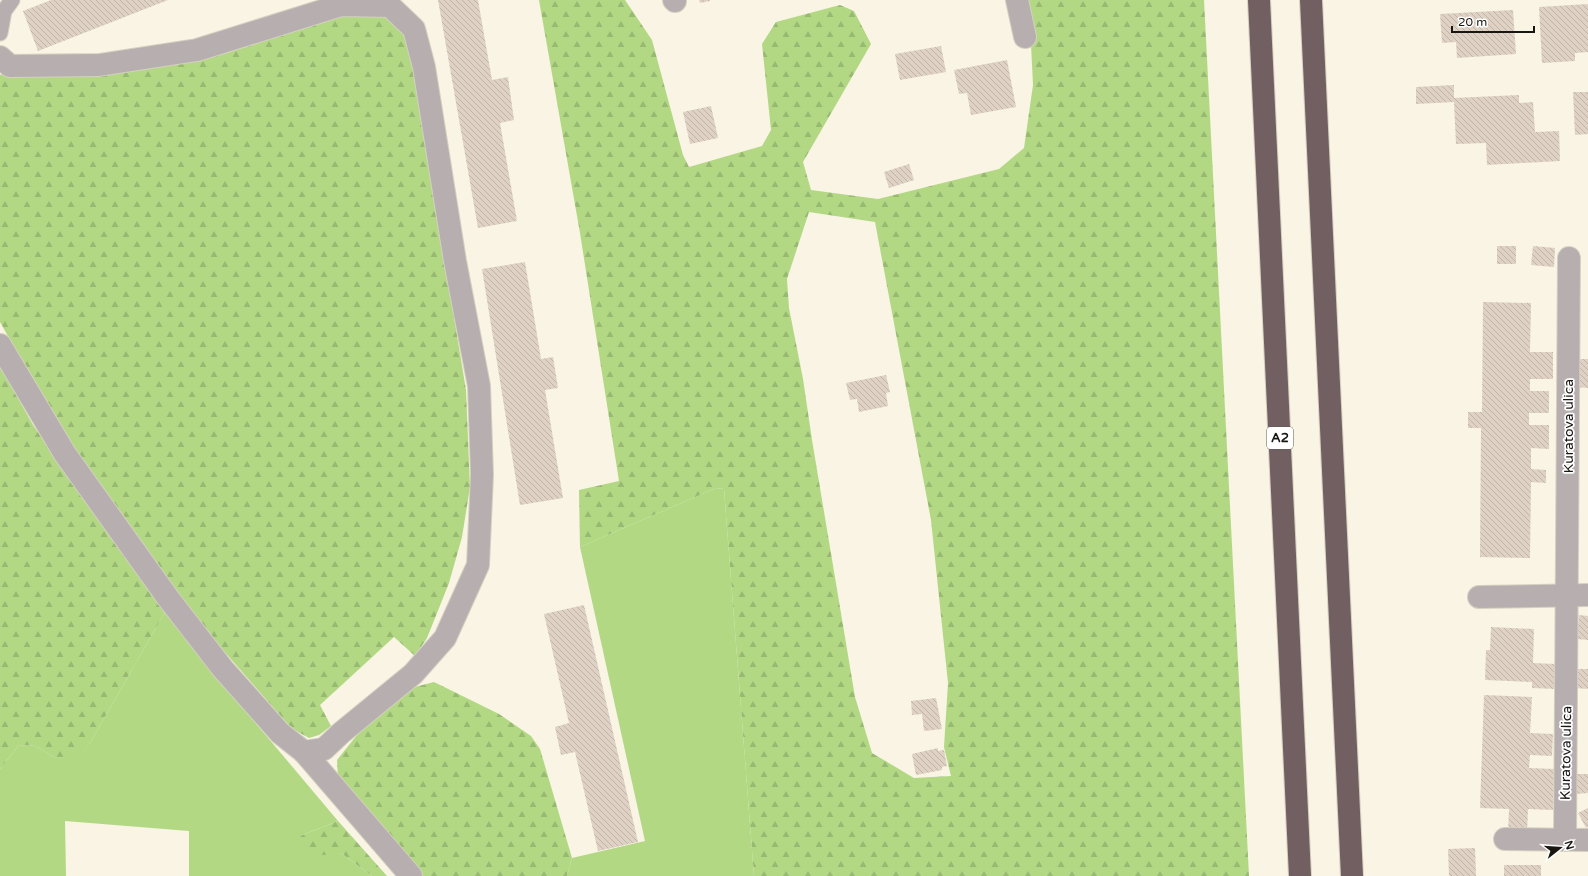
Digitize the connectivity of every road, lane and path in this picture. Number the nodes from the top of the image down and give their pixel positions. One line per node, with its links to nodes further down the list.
1 (12, 0): 5 (lane)
2 (1017, 0): 6 (street)
3 (1259, 0): 17 (highway, A2)
4 (1311, 0): 18 (highway)
5 (0, 33)
6 (1024, 37)
7 (0, 56): 12 (street)
8 (1569, 258): 10 (street, Kuratova ulica)
9 (0, 345): 12 (street)
10 (1578, 595): 11 (street); 14 (street, Kuratova ulica)
11 (1479, 597)
12 (304, 752): 16 (street)
13 (1505, 839): 14 (street)
14 (1565, 840): 15 (street)
15 (1588, 840)
16 (411, 876)
17 (1300, 876)
18 (1352, 876)

